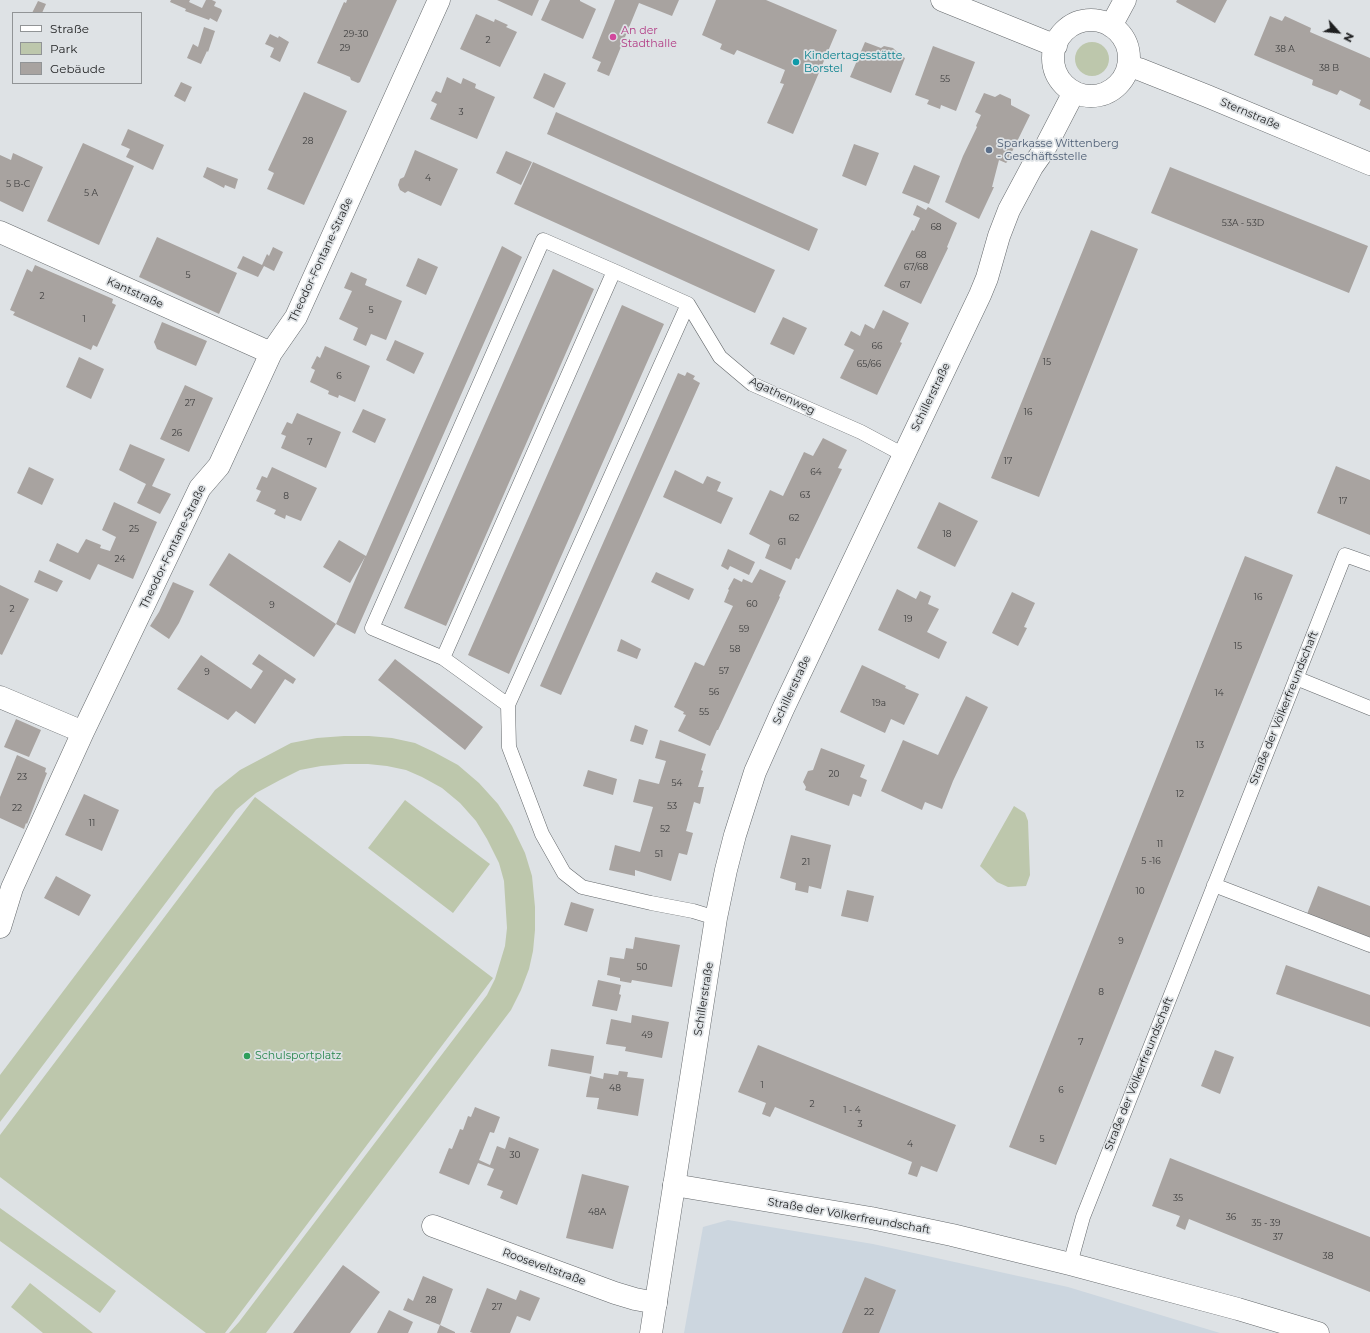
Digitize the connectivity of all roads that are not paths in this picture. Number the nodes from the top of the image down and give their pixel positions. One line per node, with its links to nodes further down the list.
1 (439, 0): 12 (street, Theodor-Fontane-Straße)
2 (942, 0): 5 (street)
3 (1125, 0): 4 (street)
4 (1111, 26): 5 (street); 6 (street)
5 (1056, 46): 7 (street)
6 (1128, 66): 7 (street); 8 (street, Sternstraße)
7 (1074, 92): 13 (street, Schillerstraße)
8 (1370, 164)
9 (0, 232): 12 (street, Kantstraße)
10 (614, 271): 11 (lane); 15 (lane); 15 (lane)
11 (688, 304): 13 (lane, Agathenweg); 18 (lane)
12 (271, 353): 20 (street, Theodor-Fontane-Straße)
13 (904, 455): 22 (street, Schillerstraße)
14 (1370, 564): 16 (lane, Straße der Völkerfreundschaft)
15 (443, 658): 18 (lane)
16 (1296, 678): 19 (lane); 21 (lane, Straße der Völkerfreundschaft)
17 (0, 697): 20 (street)
18 (508, 705): 22 (lane)
19 (1370, 708)
20 (83, 732): 23 (street, Theodor-Fontane-Straße)
21 (1214, 885): 24 (lane); 27 (lane, Straße der Völkerfreundschaft)
22 (716, 918): 25 (street, Schillerstraße)
23 (0, 927)
24 (1370, 945)
25 (674, 1185): 27 (street, Straße der Völkerfreundschaft); 28 (street, Schillerstraße)
26 (433, 1226): 28 (street, Rooseveltstraße)
27 (1070, 1264): 30 (street, Straße der Völkerfreundschaft)
28 (656, 1303): 29 (street, Schillerstraße)
29 (651, 1333)
30 (1318, 1333)

